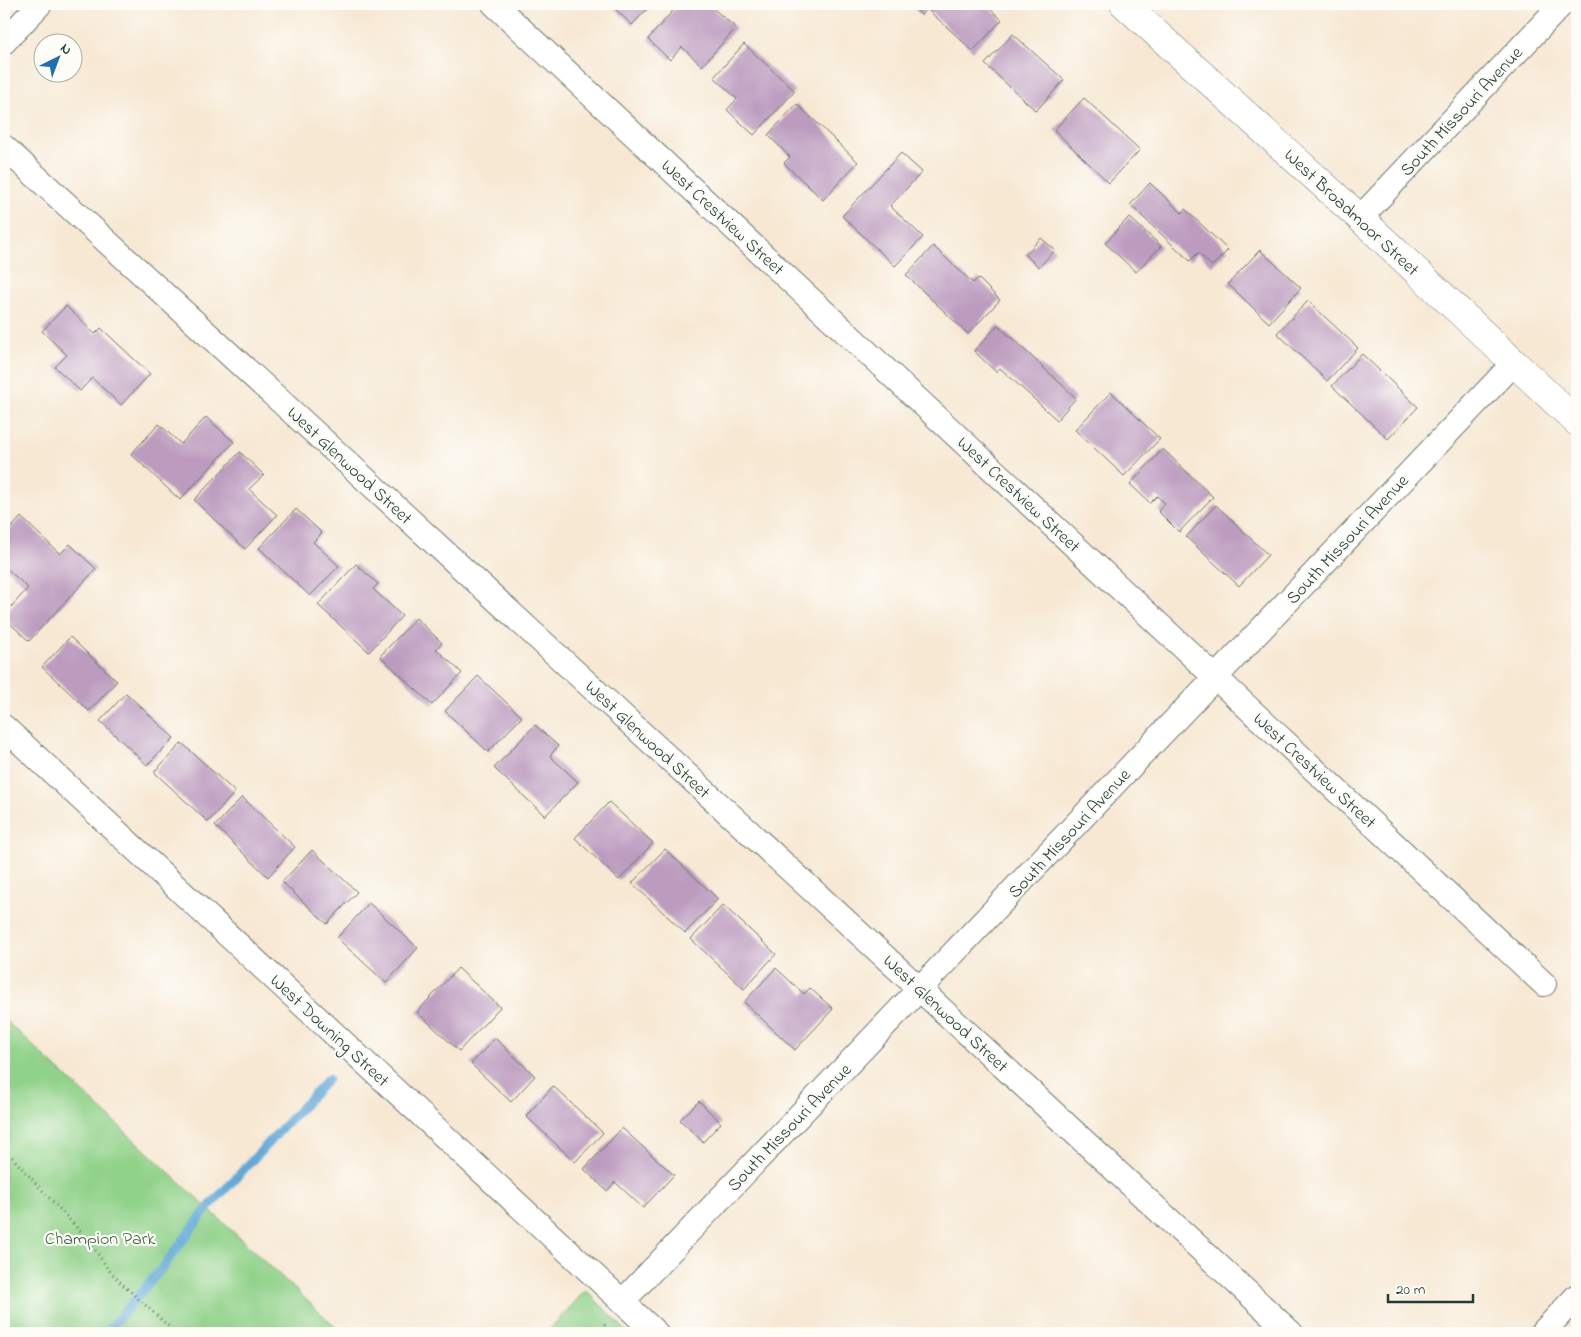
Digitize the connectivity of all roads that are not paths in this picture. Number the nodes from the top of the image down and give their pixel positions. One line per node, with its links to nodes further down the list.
1 (40, 4): 5 (street)
2 (494, 4): 10 (street, West Crestview Street)
3 (1124, 4): 7 (street, West Broadmoor Street)
4 (1562, 4): 7 (street, South Missouri Avenue)
5 (4, 42)
6 (4, 147): 13 (street, West Glenwood Street)
7 (1360, 218): 8 (street, West Broadmoor Street)
8 (1514, 363): 9 (street, West Broadmoor Street); 10 (street, South Missouri Avenue)
9 (1577, 422)
10 (1216, 677): 12 (street, West Crestview Street); 13 (street, South Missouri Avenue)
11 (4, 728): 15 (street, West Downing Street)
12 (1544, 984)
13 (921, 990): 15 (street, South Missouri Avenue); 17 (street, West Glenwood Street)
14 (1577, 1296): 18 (street)
15 (622, 1302): 16 (street, West Downing Street)
16 (656, 1333)
17 (1292, 1333)
18 (1542, 1333)

